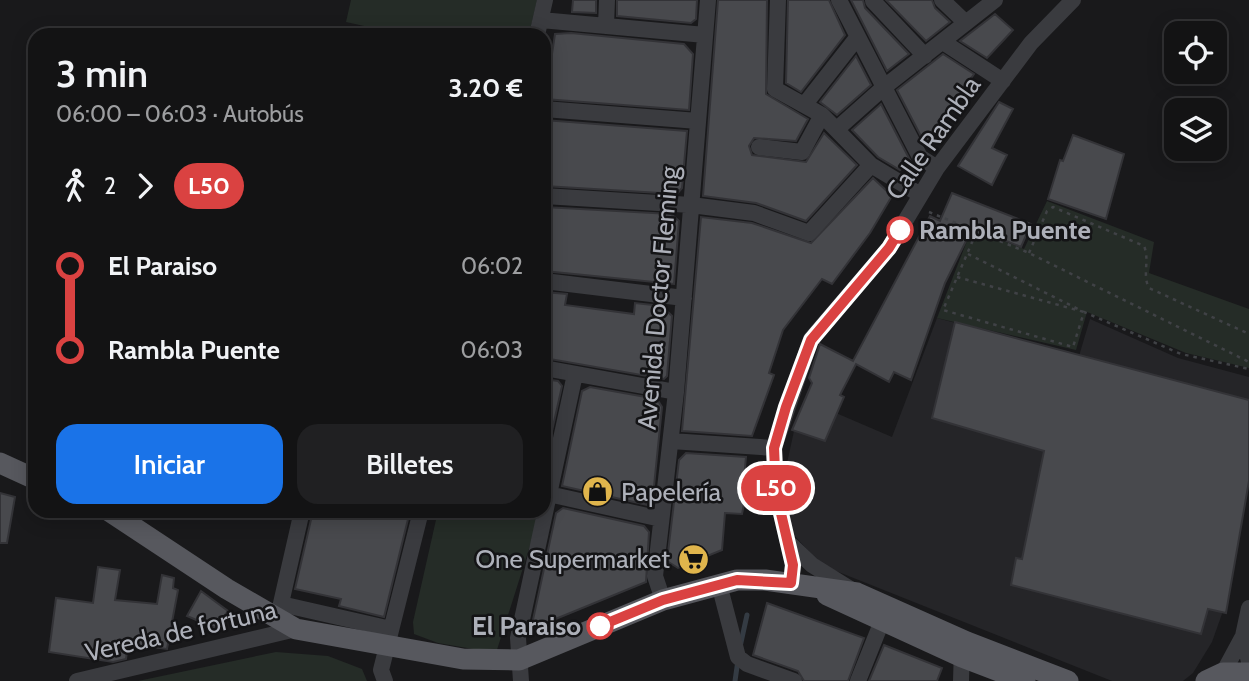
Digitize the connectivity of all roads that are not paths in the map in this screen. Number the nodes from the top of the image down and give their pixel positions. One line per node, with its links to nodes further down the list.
1 (545, 0): 12 (street)
2 (607, 0): 11 (street)
3 (708, 0): 13 (street, Avenida Doctor Fleming)
4 (778, 0): 19 (street)
5 (839, 0): 14 (street)
6 (942, 0): 10 (street)
7 (995, 0): 10 (street)
8 (873, 1): 16 (street)
9 (1069, 1): 17 (street, Calle Rambla)
10 (966, 23): 15 (street)
11 (606, 26): 12 (street); 13 (street)
12 (539, 27)
13 (705, 35): 22 (street, Avenida Doctor Fleming)
14 (856, 39): 18 (street); 19 (street)
15 (943, 42): 16 (street); 17 (street)
16 (925, 56): 18 (street)
17 (1003, 81): 26 (street, Calle Rambla)
18 (883, 88): 23 (street); 26 (street)
19 (805, 104): 21 (street)
20 (551, 110): 22 (street)
21 (822, 115): 23 (street); 24 (street)
22 (698, 121): 29 (street, Avenida Doctor Fleming)
23 (837, 129): 25 (street)
24 (758, 147)
25 (871, 165): 28 (street); 29 (street)
26 (937, 168): 28 (street, Calle Rambla)
27 (551, 196): 29 (street)
28 (916, 200): 36 (street, Calle Rambla)
29 (691, 205): 31 (street, Avenida Doctor Fleming)
30 (551, 282): 31 (street)
31 (684, 298): 34 (street, Avenida Doctor Fleming)
32 (551, 369): 33 (street)
33 (575, 374): 34 (street); 39 (street)
34 (676, 392): 35 (street, Avenida Doctor Fleming)
35 (671, 441): 36 (street); 45 (street, Avenida Doctor Fleming)
36 (774, 448): 46 (street, Calle Rambla)
37 (0, 463): 38 (main road)
38 (28, 475)
39 (551, 477)
40 (551, 495): 45 (street)
41 (121, 518): 52 (main road)
42 (300, 518): 52 (street)
43 (419, 518): 55 (street)
44 (542, 518): 59 (street)
45 (661, 519): 50 (street, Avenida Doctor Fleming)
46 (787, 541): 48 (street, Calle Rambla); 49 (street)
47 (728, 582): 48 (main road); 50 (main road); 65 (street)
48 (800, 585): 49 (main road); 53 (main road)
49 (857, 593): 57 (main road)
50 (663, 600): 59 (main road)
51 (1249, 608): 56 (street)
52 (279, 611): 54 (main road); 55 (street)
53 (882, 621): 57 (main road); 66 (street)
54 (296, 629): 55 (main road); 63 (street, Vereda de fortuna)
55 (389, 637): 59 (main road); 64 (street)
56 (1246, 638): 58 (street); 61 (street)
57 (962, 649): 62 (main road); 67 (street); 68 (main road)
58 (1249, 662)
59 (520, 671)
60 (1249, 673): 61 (main road)
61 (1215, 677)
62 (1066, 680)
63 (77, 681)
64 (384, 681)
65 (794, 681)
66 (858, 681)
67 (961, 681)
68 (1025, 681)

